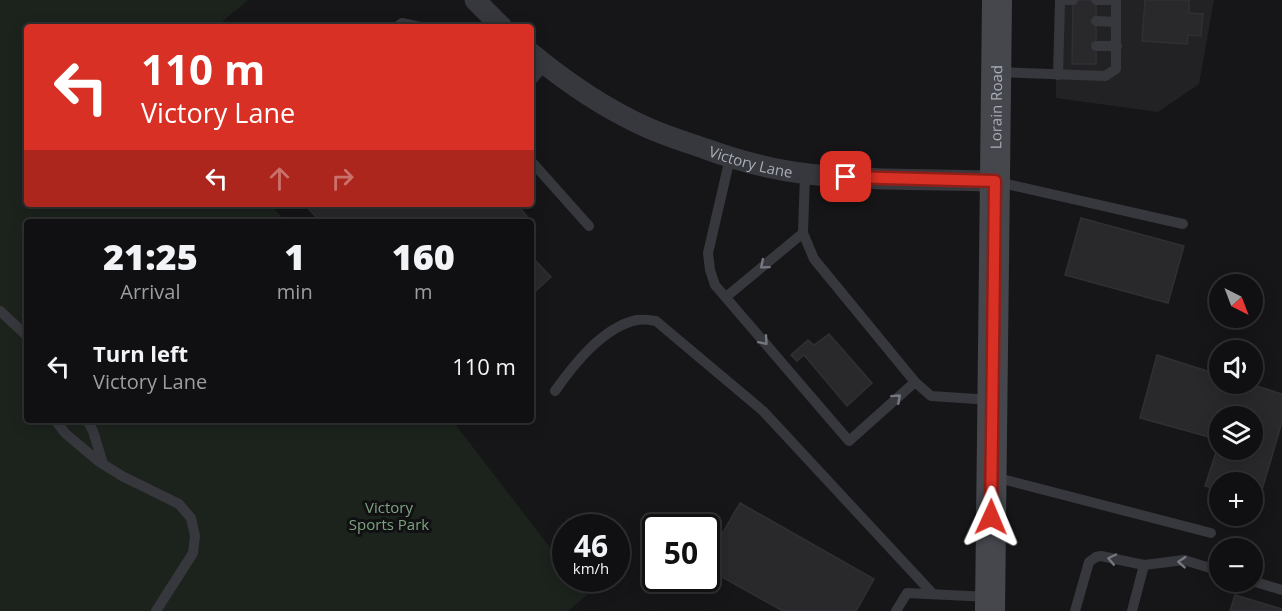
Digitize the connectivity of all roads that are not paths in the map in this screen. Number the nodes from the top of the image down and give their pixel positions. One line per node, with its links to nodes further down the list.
1 (475, 0): 11 (street)
2 (997, 0): 17 (main road, Lorain Road)
3 (1060, 0): 4 (lane); 8 (lane)
4 (1073, 0)
5 (1096, 0): 6 (lane)
6 (1116, 0): 10 (lane)
7 (1096, 21): 10 (lane)
8 (1060, 22): 9 (lane); 12 (lane)
9 (1072, 22)
10 (1116, 22): 15 (lane)
11 (498, 24)
12 (1059, 44): 13 (lane); 18 (lane)
13 (1072, 44)
14 (1096, 46): 15 (lane)
15 (1116, 46): 18 (lane)
16 (538, 59): 19 (street, Victory Lane)
17 (996, 72): 18 (lane); 22 (main road, Lorain Road)
18 (1058, 75)
19 (730, 158): 21 (street, Victory Lane); 26 (lane)
20 (534, 164): 24 (lane)
21 (805, 174): 22 (street, Victory Lane); 25 (lane)
22 (995, 181): 23 (lane); 32 (main road, Lorain Road)
23 (1183, 224)
24 (589, 226)
25 (803, 232): 26 (lane, one-way to 26); 30 (lane)
26 (726, 297): 30 (lane, one-way to 30)
27 (0, 311): 28 (lane)
28 (6, 320): 29 (lane)
29 (24, 334)
30 (915, 382): 32 (lane)
31 (555, 391): 42 (lane)
32 (992, 400): 36 (main road, Lorain Road)
33 (57, 423): 35 (lane)
34 (89, 423): 35 (lane)
35 (103, 464): 44 (lane)
36 (991, 477): 37 (lane); 43 (main road, Lorain Road)
37 (1211, 533)
38 (1144, 565): 39 (lane, one-way to 38); 46 (lane, one-way to 46); 47 (lane)
39 (1209, 568)
40 (1263, 584): 41 (lane)
41 (1282, 590)
42 (933, 594): 43 (lane); 45 (lane)
43 (990, 604)
44 (156, 611)
45 (896, 611)
46 (1075, 611)
47 (1132, 611)

